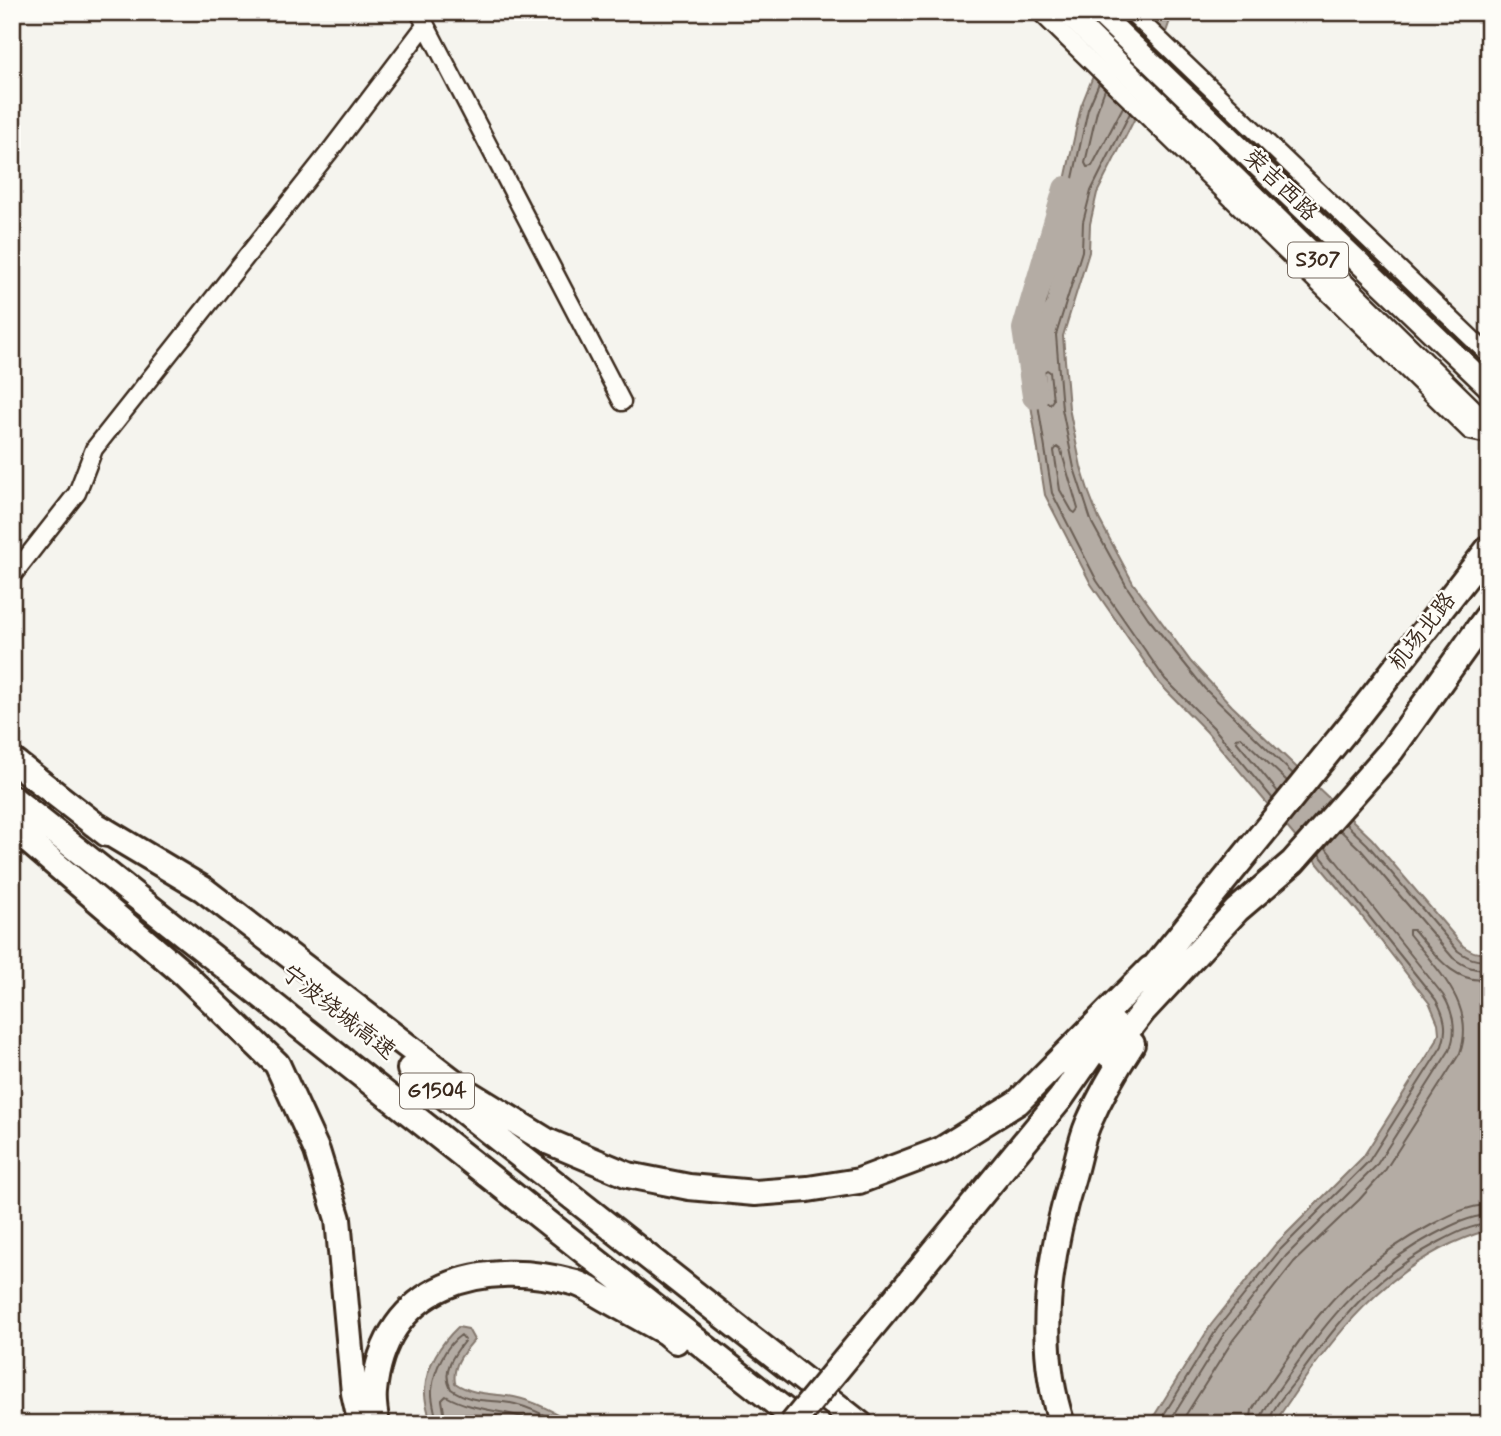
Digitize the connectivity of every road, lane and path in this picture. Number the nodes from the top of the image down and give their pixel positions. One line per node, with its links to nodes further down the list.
1 (1040, 12): 6 (street)
2 (1066, 12): 6 (main road, 荣吉西路 / S307)
3 (1131, 12): 8 (street)
4 (1103, 16): 9 (main road, 荣吉西路 / S307)
5 (422, 19): 10 (street); 14 (street)
6 (1095, 54): 7 (main road, 荣吉西路 / S307)
7 (1144, 101): 11 (main road, 荣吉西路 / S307); 12 (street)
8 (1489, 355)
9 (1489, 387)
10 (622, 402)
11 (1489, 427)
12 (1489, 435)
13 (1489, 548): 20 (highway, 机场北路)
14 (12, 576)
15 (1489, 614): 20 (highway, 机场北路)
16 (12, 761): 18 (highway, 宁波绕城高速 / G1504)
17 (12, 798): 26 (highway, 宁波绕城高速 / G1504)
18 (94, 824): 20 (highway); 28 (highway, 宁波绕城高速 / G1504)
19 (12, 827): 22 (highway)
20 (1160, 977): 21 (highway); 29 (highway)
21 (1066, 1101): 25 (highway, bridge); 27 (highway)
22 (361, 1424)
23 (377, 1424): 24 (highway)
24 (782, 1424)
25 (792, 1424)
26 (802, 1424)
27 (811, 1424)
28 (860, 1424)
29 (1062, 1424)

